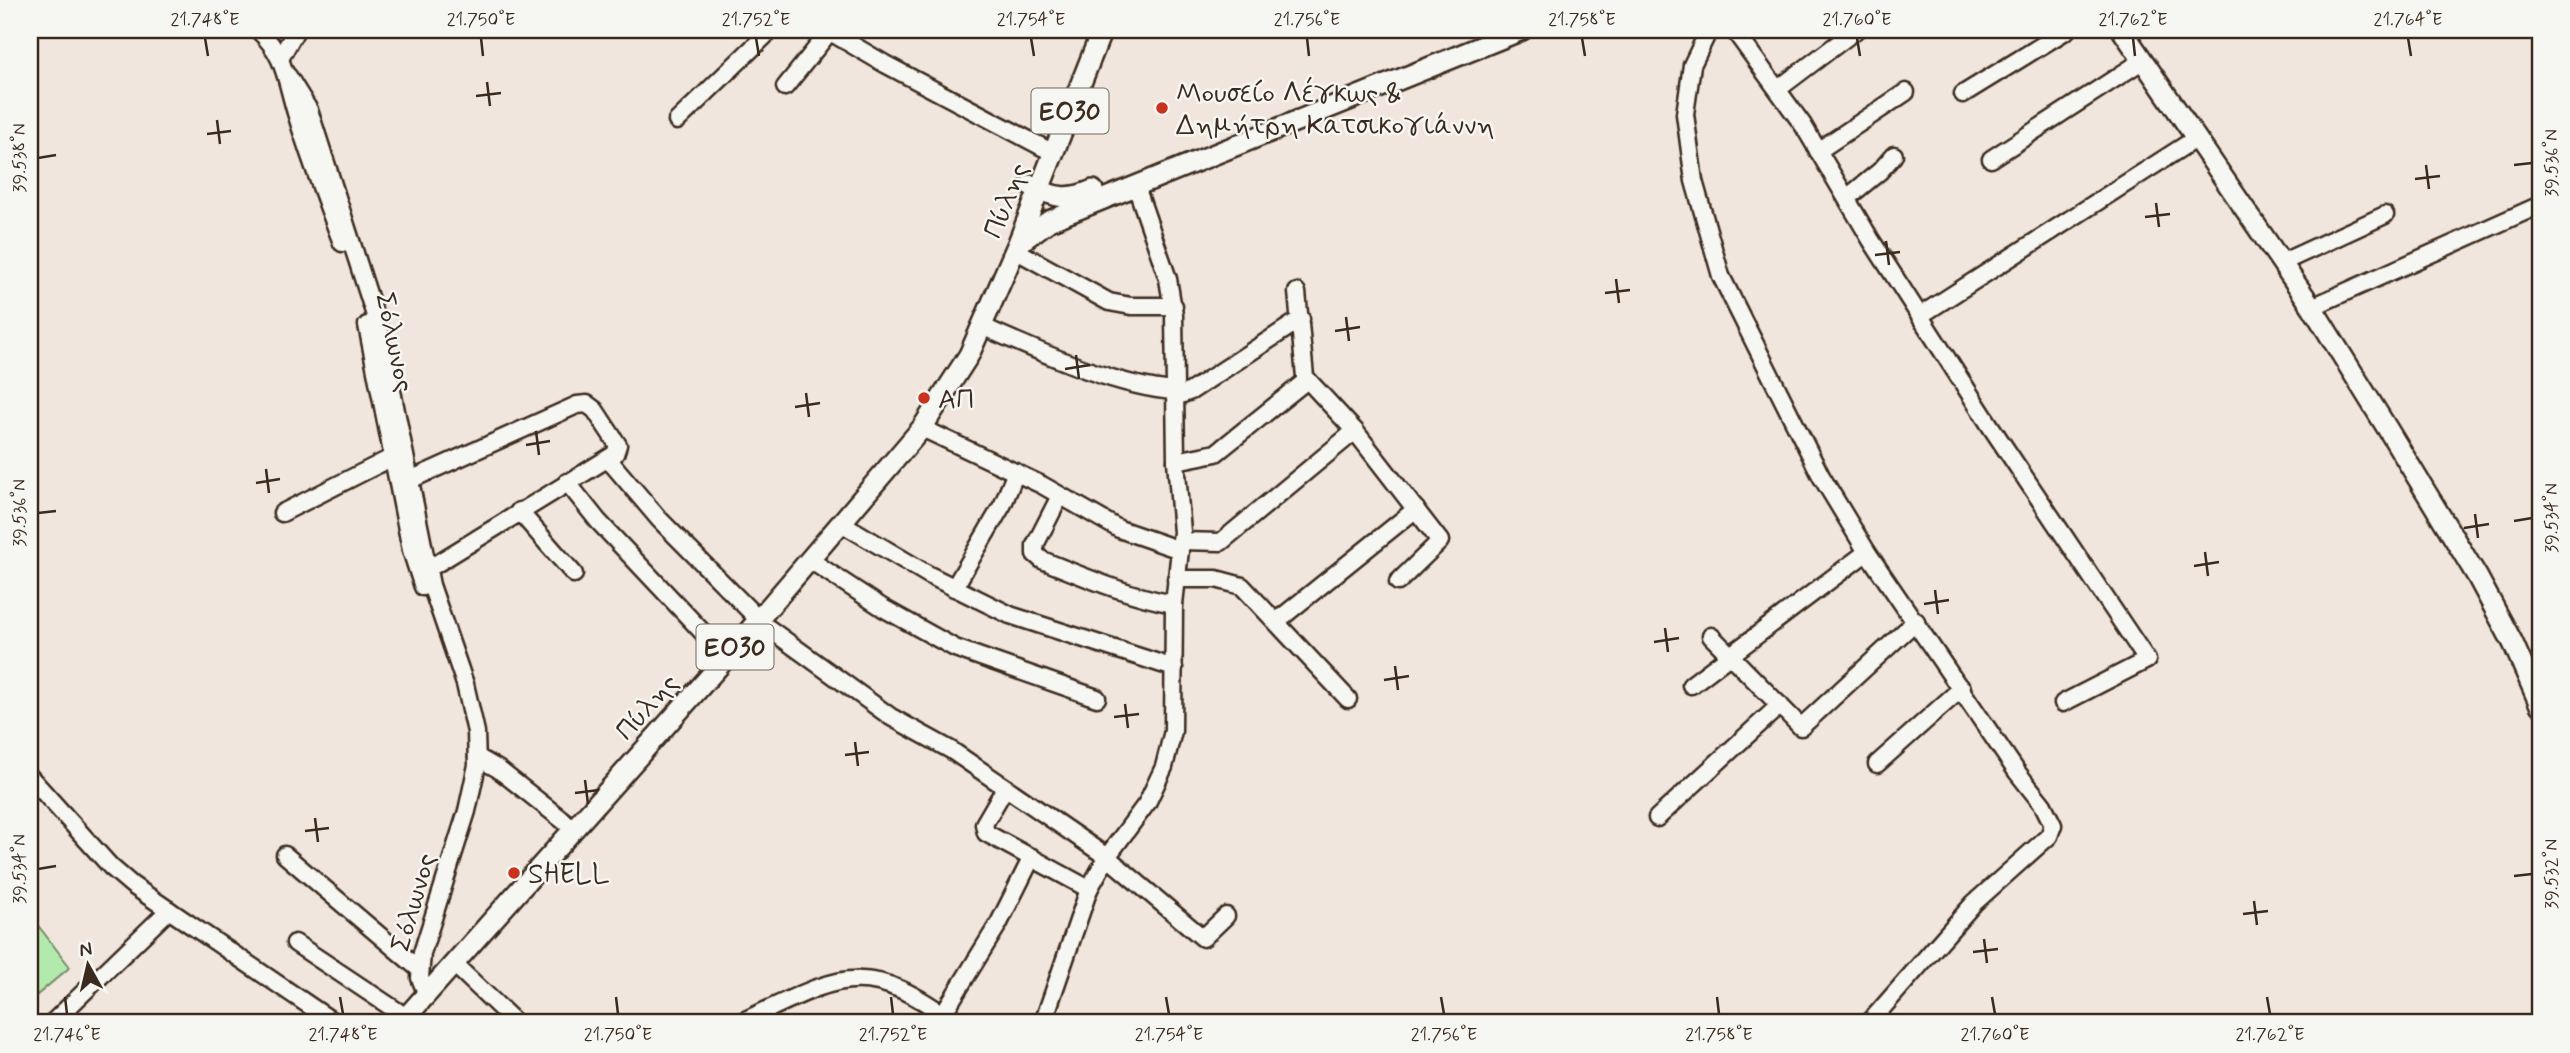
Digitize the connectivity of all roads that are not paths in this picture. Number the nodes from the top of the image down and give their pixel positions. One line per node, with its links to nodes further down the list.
1 (258, 30): 13 (street, Σόλωνος)
2 (296, 30): 13 (street)
3 (771, 30): 20 (street)
4 (829, 30): 16 (street); 23 (street)
5 (1098, 30): 23 (main road, Πύλης / ΕΟ30)
6 (1492, 30): 27 (main road)
7 (1522, 30): 26 (main road)
8 (1709, 30): 58 (street)
9 (1734, 30): 17 (street)
10 (1856, 30): 17 (street)
11 (2067, 30): 19 (street)
12 (2122, 30): 14 (main road)
13 (281, 57): 15 (street, Σόλωνος)
14 (2142, 61): 21 (main road); 25 (street)
15 (289, 76): 46 (street, Σόλωνος); 50 (street, Σόλωνος)
16 (785, 87)
17 (1778, 89): 22 (street)
18 (1906, 92): 22 (street)
19 (1964, 94)
20 (677, 121)
21 (2195, 139): 34 (main road); 38 (street)
22 (1818, 151): 29 (street)
23 (1048, 154): 27 (main road); 28 (main road, Πύλης / ΕΟ30)
24 (1894, 155): 29 (street)
25 (1991, 159)
26 (1136, 186): 31 (main road); 36 (street)
27 (1092, 190): 28 (main road)
28 (1032, 192): 31 (main road); 33 (main road, Πύλης / ΕΟ30); 42 (main road, Πύλης / ΕΟ30)
29 (1847, 198): 38 (street)
30 (2540, 205): 37 (street)
31 (1080, 209): 33 (main road)
32 (2385, 215): 34 (street)
33 (1016, 247): 36 (street); 40 (main road, Πύλης / ΕΟ30)
34 (2281, 263): 37 (main road)
35 (1297, 292): 39 (street)
36 (1174, 306): 43 (street)
37 (2312, 307): 80 (main road)
38 (1921, 315): 78 (street)
39 (1301, 319): 41 (street); 43 (street)
40 (981, 326): 42 (main road, Πύλης / ΕΟ30); 43 (street)
41 (1307, 380): 45 (street); 48 (street)
42 (949, 385): 44 (main road, Πύλης / ΕΟ30)
43 (1175, 394): 48 (street)
44 (922, 428): 49 (street); 56 (main road, Πύλης / ΕΟ30)
45 (1355, 431): 53 (street); 57 (street)
46 (393, 457): 55 (street); 67 (street, Σόλωνος)
47 (608, 458): 50 (street); 51 (street); 66 (street)
48 (1176, 461): 57 (street)
49 (1016, 472): 52 (street); 64 (street)
50 (410, 480): 60 (street, Σόλωνος)
51 (575, 483): 54 (street); 72 (street)
52 (1060, 496): 57 (street); 65 (street)
53 (1416, 509): 63 (street); 68 (street)
54 (519, 511): 60 (street); 61 (street)
55 (282, 513)
56 (843, 524): 59 (main road, Πύλης / ΕΟ30); 64 (street)
57 (1181, 546): 62 (street)
58 (1867, 552): 69 (street); 71 (street)
59 (810, 560): 66 (main road, Πύλης / ΕΟ30); 76 (street)
60 (428, 569): 67 (street, Σόλωνος)
61 (575, 574)
62 (1176, 579): 65 (street); 68 (street)
63 (1398, 582)
64 (954, 588): 73 (street)
65 (1174, 604): 73 (street)
66 (758, 619): 72 (main road, Πύλης / ΕΟ30); 84 (street)
67 (441, 621): 81 (street, Σόλωνος)
68 (1277, 621): 77 (street)
69 (1916, 621): 75 (street); 79 (street)
70 (1711, 635): 71 (street)
71 (1730, 655): 74 (street); 79 (street)
72 (726, 657): 86 (main road, Πύλης / ΕΟ30)
73 (1174, 668): 89 (street)
74 (1691, 685)
75 (1962, 688): 82 (street); 104 (street)
76 (1097, 698)
77 (1348, 699)
78 (2063, 703)
79 (1780, 705): 85 (street)
80 (2540, 705)
81 (477, 757): 86 (street); 95 (street, Σόλωνος)
82 (1877, 764)
83 (30, 777): 91 (street)
84 (1005, 788): 88 (street); 89 (street)
85 (1657, 818)
86 (575, 829): 94 (main road, Πύλης / ΕΟ30)
87 (285, 855): 95 (street)
88 (1032, 857): 90 (street); 97 (street)
89 (1107, 857): 90 (street); 92 (street)
90 (1088, 889): 103 (street)
91 (169, 910): 99 (street); 100 (street)
92 (1226, 916)
93 (295, 943): 98 (street)
94 (454, 964): 96 (main road, Πύλης / ΕΟ30); 101 (street)
95 (419, 969): 96 (street, Σόλωνος)
96 (427, 995): 98 (main road, Πύλης / ΕΟ30)
97 (949, 1019): 102 (street)
98 (404, 1020)
99 (52, 1023)
100 (335, 1023)
101 (516, 1023)
102 (739, 1023)
103 (1043, 1023)
104 (1869, 1023)

